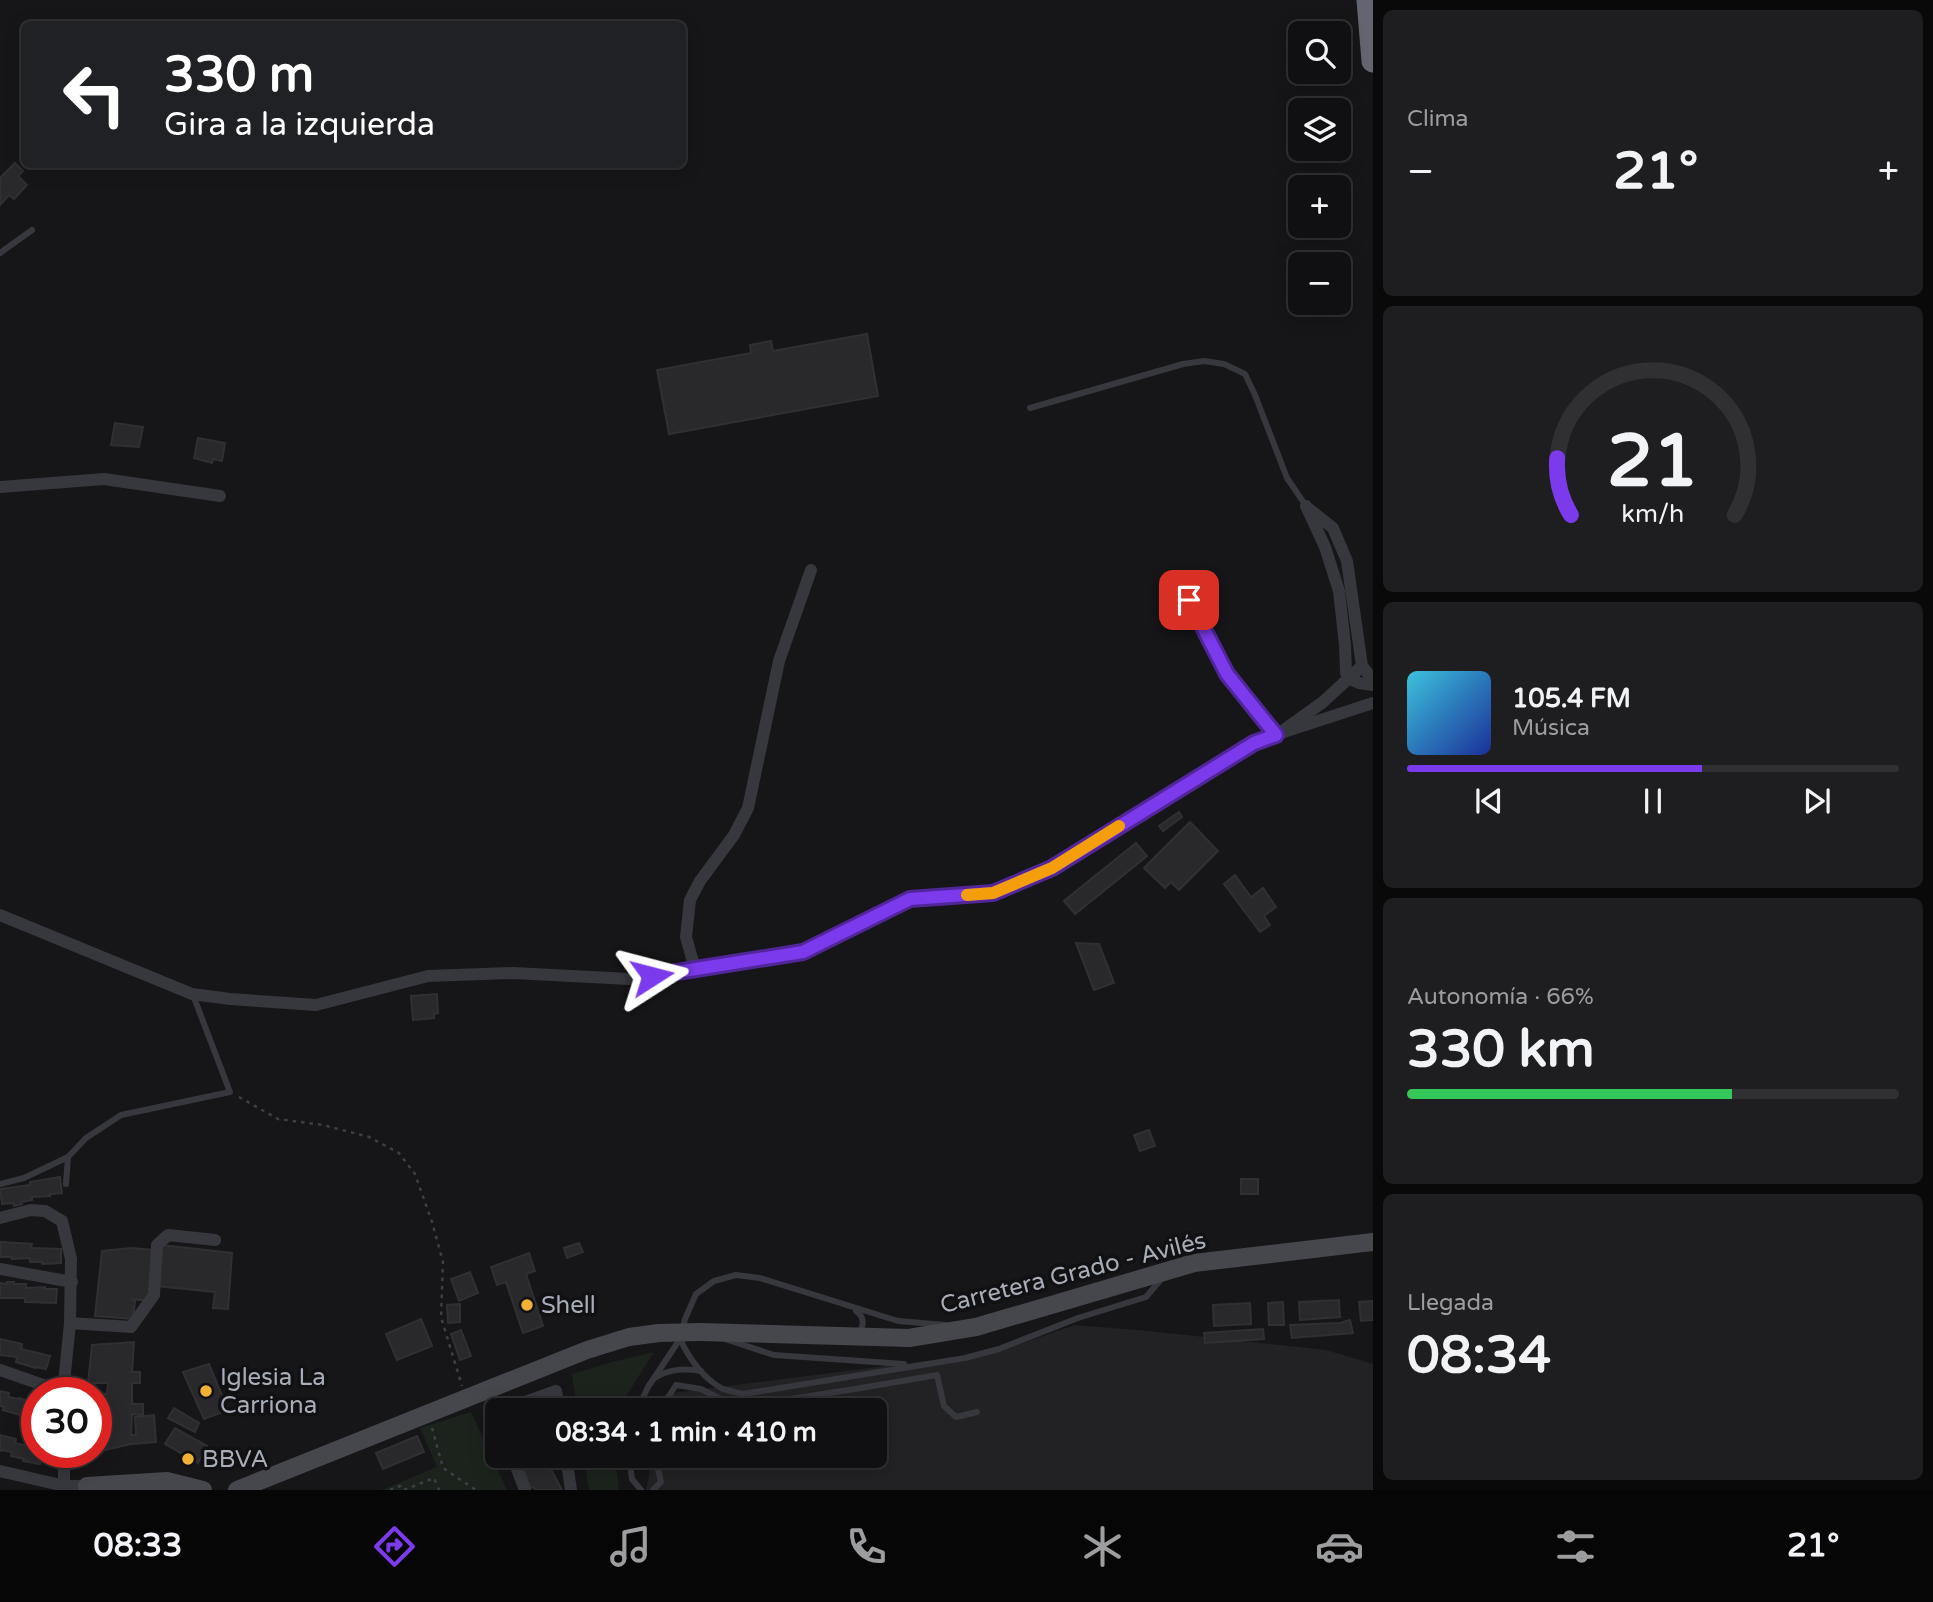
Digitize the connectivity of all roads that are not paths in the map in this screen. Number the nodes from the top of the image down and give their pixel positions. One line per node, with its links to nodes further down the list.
1 (1368, 0): 2 (highway)
2 (1373, 61)
3 (32, 230): 4 (lane)
4 (0, 253)
5 (1030, 408): 8 (lane)
6 (0, 487): 7 (street)
7 (220, 496)
8 (1306, 506): 11 (street); 13 (street)
9 (811, 570): 18 (street)
10 (1189, 600): 16 (street)
11 (1362, 666): 12 (street); 13 (street)
12 (1373, 676)
13 (1350, 679): 14 (street); 16 (street)
14 (1373, 685)
15 (1373, 703): 16 (street)
16 (1276, 735): 18 (street)
17 (0, 915): 19 (street)
18 (695, 969): 19 (street)
19 (192, 993): 20 (lane)
20 (68, 1157): 21 (lane); 22 (lane)
21 (0, 1184)
22 (66, 1184)
23 (0, 1218): 28 (street)
24 (215, 1240): 30 (street)
25 (1373, 1242): 27 (main road, Carretera Grado - Avilés)
26 (0, 1269): 28 (street)
27 (1168, 1271): 31 (main road, Carretera Grado - Avilés); 35 (lane)
28 (72, 1282): 30 (street)
29 (852, 1308): 31 (lane); 33 (lane); 34 (lane)
30 (70, 1322): 38 (street)
31 (976, 1327): 33 (main road, Carretera Grado - Avilés)
32 (700, 1332): 33 (main road, Carretera Grado - Avilés); 35 (lane); 41 (main road, Carretera Grado - Avilés, bridge)
33 (859, 1336)
34 (680, 1339): 37 (lane); 40 (lane)
35 (916, 1365): 37 (lane)
36 (0, 1370): 39 (street)
37 (701, 1371): 40 (lane)
38 (65, 1377)
39 (21, 1378)
40 (654, 1378): 45 (lane)
41 (488, 1390): 42 (street); 60 (main road)
42 (491, 1398)
43 (536, 1398): 44 (street)
44 (557, 1398)
45 (643, 1398)
46 (668, 1398): 47 (lane)
47 (719, 1398)
48 (799, 1398): 49 (lane)
49 (977, 1412)
50 (64, 1468): 57 (street)
51 (517, 1468): 61 (street)
52 (568, 1468): 62 (street)
53 (631, 1468): 63 (lane)
54 (658, 1468): 64 (lane)
55 (0, 1471): 57 (street)
56 (87, 1486): 57 (street); 58 (main road); 59 (main road)
57 (65, 1488)
58 (146, 1490)
59 (203, 1490)
60 (237, 1490)
61 (525, 1490)
62 (571, 1490)
63 (641, 1490)
64 (653, 1490)

